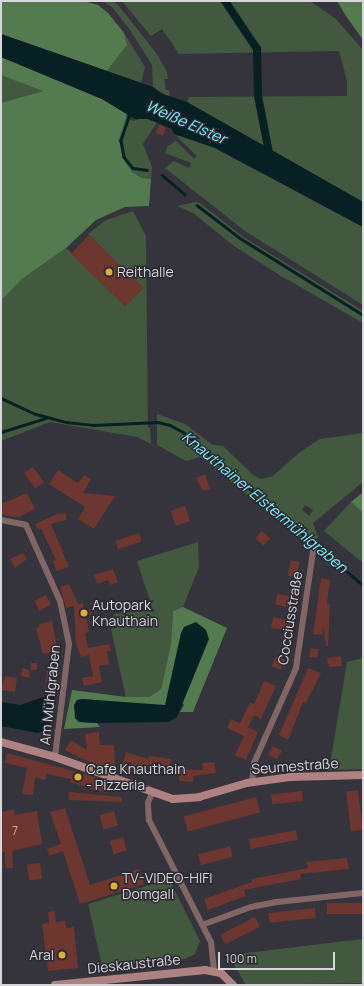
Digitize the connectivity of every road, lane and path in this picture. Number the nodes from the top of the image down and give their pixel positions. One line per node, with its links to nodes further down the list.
1 (1, 520): 4 (street, Am Mühlgraben)
2 (316, 546): 6 (street, Cocciusstraße)
3 (1, 742): 4 (street, Seumestraße)
4 (55, 757): 7 (street, Seumestraße)
5 (363, 775): 6 (street, Seumestraße)
6 (252, 782): 7 (street, Seumestraße)
7 (152, 793): 9 (street)
8 (363, 893): 9 (street)
9 (202, 925): 10 (street)
10 (214, 971): 11 (street, Dieskaustraße); 12 (street)
11 (56, 985)
12 (233, 985)

